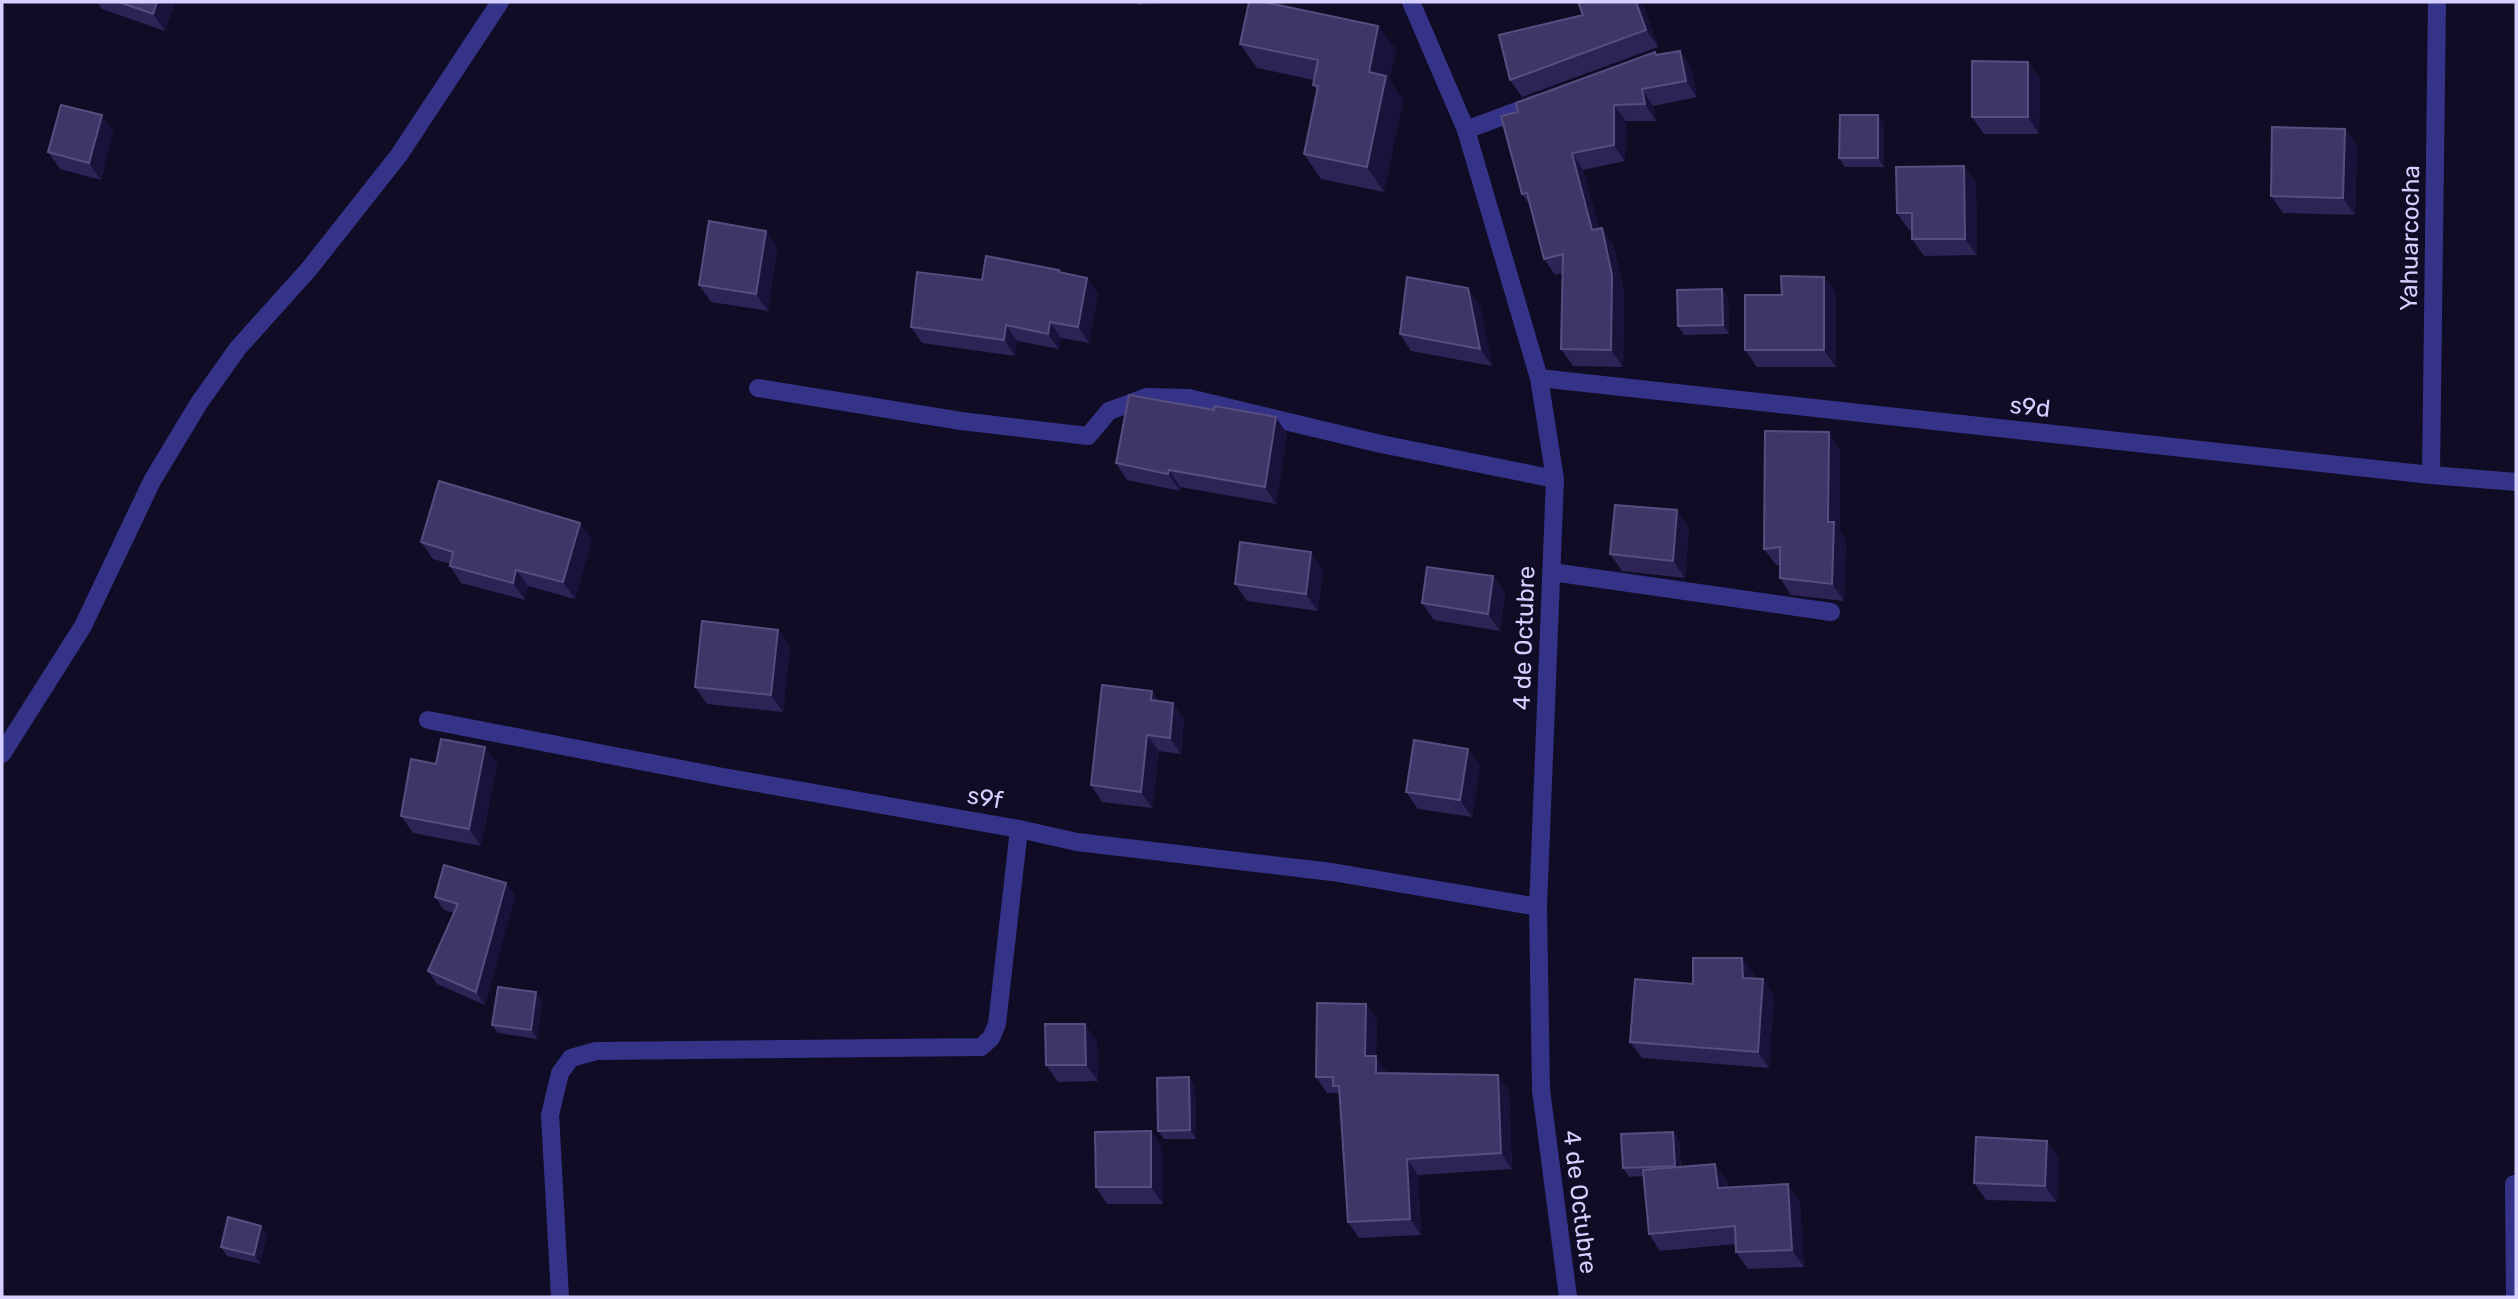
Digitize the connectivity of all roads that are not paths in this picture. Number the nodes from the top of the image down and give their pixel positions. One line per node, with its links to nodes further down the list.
1 (500, 2): 14 (street)
2 (1411, 2): 5 (street, 4 de Octubre)
3 (2437, 2): 8 (street, Yahuarcocha)
4 (1552, 98): 5 (street)
5 (1466, 130): 6 (street, 4 de Octubre)
6 (1539, 378): 8 (street, s9d); 9 (street, 4 de Octubre)
7 (758, 388): 9 (street)
8 (2431, 475): 10 (street, s9d)
9 (1555, 479): 11 (street, 4 de Octubre)
10 (2516, 482)
11 (1552, 572): 12 (street); 16 (street, 4 de Octubre)
12 (1831, 612)
13 (428, 720): 15 (street, s9f)
14 (2, 754)
15 (1020, 829): 16 (street, s9f); 18 (street)
16 (1538, 907): 19 (street, 4 de Octubre)
17 (2514, 1184): 20 (street)
18 (560, 1297)
19 (1567, 1297)
20 (2515, 1297)

